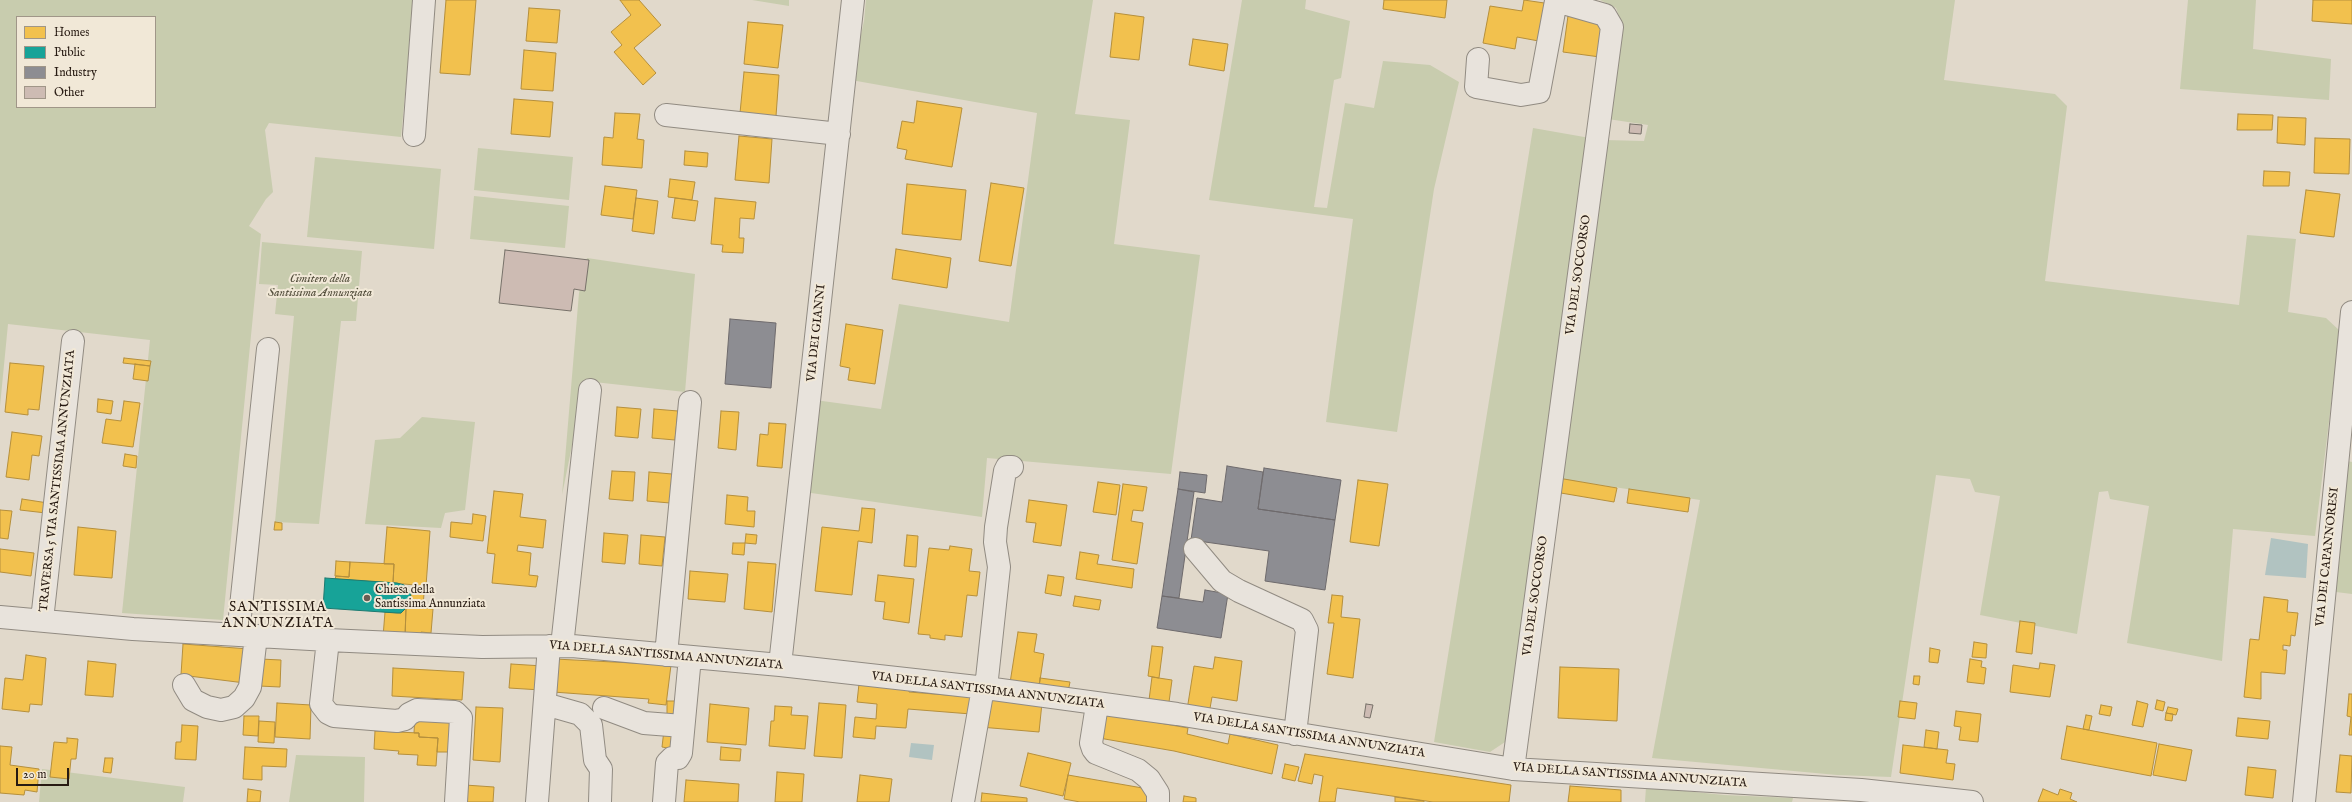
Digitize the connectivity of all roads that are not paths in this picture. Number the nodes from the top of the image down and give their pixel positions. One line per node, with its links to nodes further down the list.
1 (424, 0): 6 (street)
2 (853, 0): 5 (street, VIA DEI GIANNI)
3 (1478, 59): 29 (street, VIA DEL SOCCORSO)
4 (666, 115): 5 (street)
5 (839, 134): 21 (street, VIA DEI GIANNI)
6 (414, 135)
7 (2352, 312): 37 (street, VIA DEI CAPANNORESI)
8 (74, 341): 15 (street, TRAVERSA 5 VIA SANTISSIMA ANNUNZIATA)
9 (268, 349): 16 (street)
10 (590, 390): 18 (street)
11 (690, 402): 19 (street)
12 (1012, 467): 23 (street)
13 (1195, 549): 28 (street)
14 (0, 617): 15 (street, VIA DELLA SANTISSIMA ANNUNZIATA)
15 (42, 620): 16 (street, VIA DELLA SANTISSIMA ANNUNZIATA)
16 (247, 635): 17 (street, VIA DELLA SANTISSIMA ANNUNZIATA); 22 (street)
17 (328, 640): 18 (street, VIA DELLA SANTISSIMA ANNUNZIATA); 30 (street)
18 (555, 646): 19 (street, VIA DELLA SANTISSIMA ANNUNZIATA); 24 (street)
19 (666, 655): 20 (street, VIA DELLA SANTISSIMA ANNUNZIATA)
20 (690, 657): 21 (street, VIA DELLA SANTISSIMA ANNUNZIATA); 27 (street)
21 (780, 665): 23 (street, VIA DELLA SANTISSIMA ANNUNZIATA)
22 (184, 685)
23 (984, 688): 25 (street, VIA DELLA SANTISSIMA ANNUNZIATA); 34 (street)
24 (545, 704): 31 (street); 32 (street)
25 (1097, 705): 28 (street, VIA DELLA SANTISSIMA ANNUNZIATA); 35 (street)
26 (604, 708): 27 (street)
27 (683, 726): 33 (street)
28 (1295, 734): 29 (street, VIA DELLA SANTISSIMA ANNUNZIATA)
29 (1513, 769): 36 (street, VIA DELLA SANTISSIMA ANNUNZIATA)
30 (456, 802)
31 (537, 802)
32 (600, 802)
33 (664, 802)
34 (963, 802)
35 (1158, 802)
36 (1972, 802)
37 (2304, 802)

